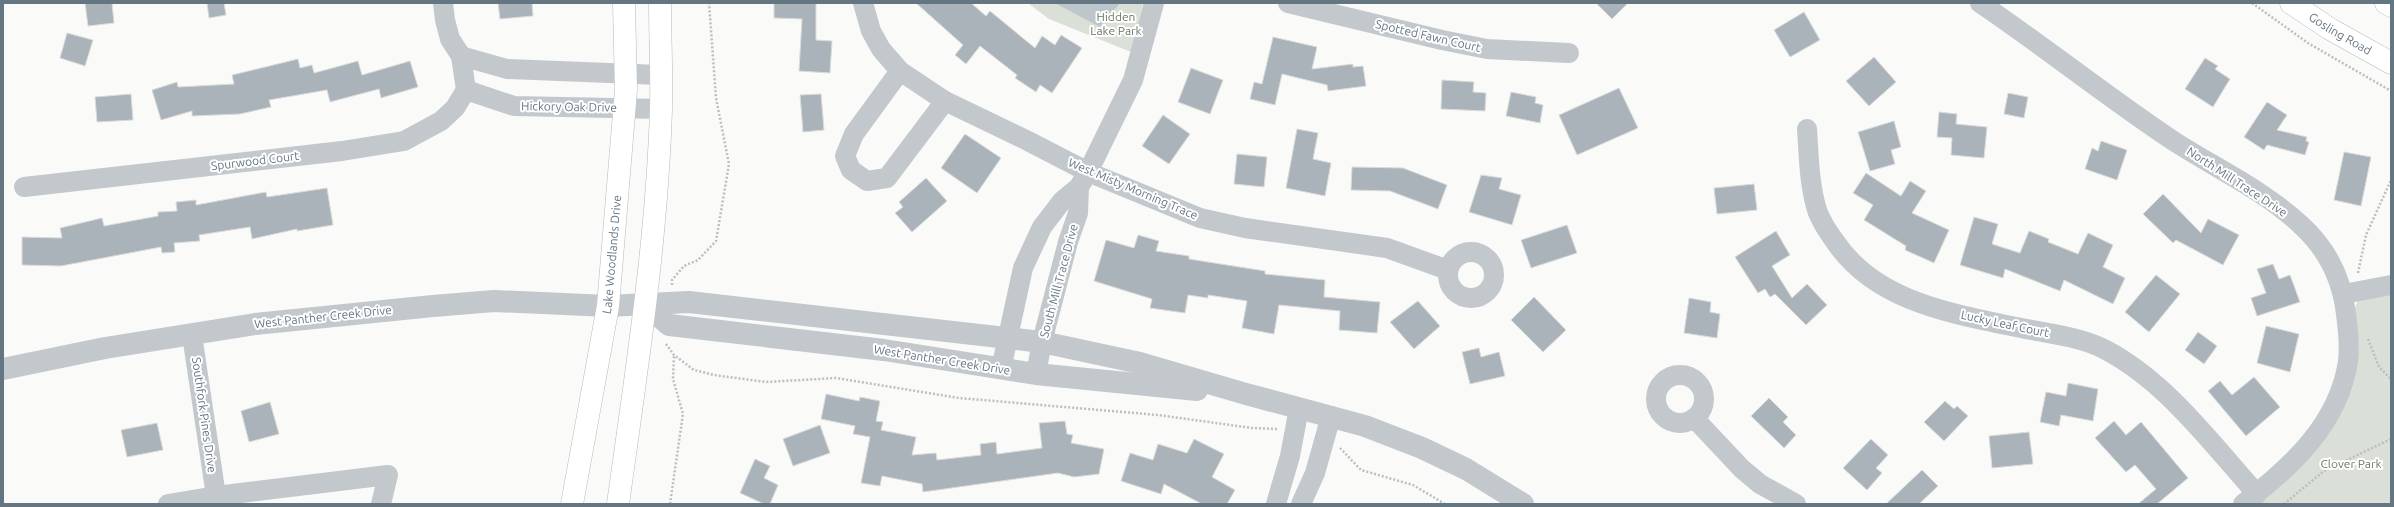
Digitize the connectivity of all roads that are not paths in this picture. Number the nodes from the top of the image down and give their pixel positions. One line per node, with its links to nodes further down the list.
1 (443, 3): 12 (street)
2 (624, 3): 15 (main road, Lake Woodlands Drive)
3 (660, 3): 16 (main road)
4 (863, 3): 14 (street, West Misty Morning Trace)
5 (1154, 3): 22 (street, South Mill Trace Drive)
6 (1288, 3): 11 (street, Spotted Fawn Court)
7 (1980, 3): 26 (street, North Mill Trace Drive)
8 (2291, 3): 13 (main road, Gosling Road)
9 (2386, 3): 10 (main road)
10 (2391, 6)
11 (1569, 53)
12 (461, 56): 15 (street); 17 (street)
13 (2391, 63)
14 (900, 71): 18 (street, West Misty Morning Trace); 18 (street)
15 (625, 74): 16 (street); 19 (main road, Lake Woodlands Drive)
16 (660, 75): 20 (main road)
17 (466, 90): 19 (street, Hickory Oak Drive); 23 (street, Spurwood Court)
18 (945, 102): 22 (street, West Misty Morning Trace)
19 (625, 108): 20 (street, Hickory Oak Drive); 28 (main road, Lake Woodlands Drive)
20 (661, 109): 27 (main road)
21 (1807, 129): 40 (street, Lucky Leaf Court)
22 (1083, 180): 24 (street, West Misty Morning Trace); 30 (street, South Mill Trace Drive); 31 (street, South Mill Trace Drive)
23 (24, 187)
24 (1448, 270)
25 (2391, 285): 26 (street)
26 (2344, 294): 40 (street, North Mill Trace Drive)
27 (646, 305): 28 (street, West Panther Creek Drive); 30 (street, West Panther Creek Drive); 33 (street, West Panther Creek Drive); 44 (main road)
28 (608, 306): 29 (street, West Panther Creek Drive); 43 (main road, Lake Woodlands Drive)
29 (192, 335): 32 (street, West Panther Creek Drive); 39 (street, Southfork Pines Drive)
30 (1007, 338): 31 (street, West Panther Creek Drive); 33 (street, South Mill Trace Drive)
31 (1042, 342): 34 (street, South Mill Trace Drive); 35 (street, West Panther Creek Drive)
32 (3, 369)
33 (1001, 369): 34 (street, West Panther Creek Drive)
34 (1036, 374): 35 (street, West Panther Creek Drive)
35 (1246, 394): 36 (street, West Panther Creek Drive)
36 (1299, 408): 37 (street, West Panther Creek Drive); 45 (street)
37 (1331, 416): 46 (street); 47 (street, West Panther Creek Drive)
38 (1694, 418): 48 (street)
39 (216, 496): 41 (street); 42 (street)
40 (2250, 499)
41 (168, 504)
42 (381, 504)
43 (572, 504)
44 (618, 504)
45 (1276, 504)
46 (1301, 504)
47 (1523, 504)
48 (1796, 504)

